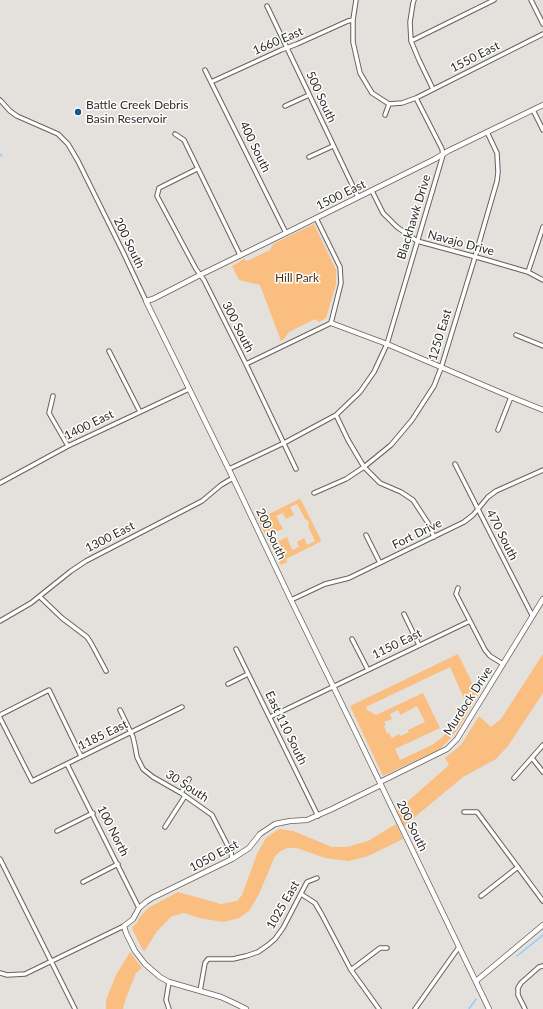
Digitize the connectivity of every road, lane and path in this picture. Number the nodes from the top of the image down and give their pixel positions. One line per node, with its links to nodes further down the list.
1 (356, 0): 6 (street)
2 (414, 0): 9 (street)
3 (494, 0): 9 (street)
4 (531, 0): 7 (street)
5 (267, 6): 10 (street, 500 South)
6 (352, 20): 10 (street, 1660 East); 17 (street)
7 (543, 24)
8 (543, 34): 13 (street, 1550 East)
9 (411, 41): 13 (street)
10 (287, 47): 12 (street, 1660 East); 14 (street, 500 South)
11 (205, 70): 12 (street, 400 South)
12 (211, 82): 33 (street, 400 South)
13 (433, 89): 15 (street, 1550 East)
14 (309, 95): 19 (street); 25 (street, 500 South)
15 (416, 98): 17 (street); 26 (street)
16 (0, 100): 40 (street, 200 South)
17 (389, 104): 21 (street)
18 (543, 105): 20 (street, 1500 East)
19 (285, 106)
20 (533, 110): 22 (street); 23 (street, 1500 East)
21 (385, 115)
22 (543, 130)
23 (488, 132): 26 (street, 1500 East); 36 (street, 1250 East)
24 (175, 134): 28 (street)
25 (333, 146): 27 (street); 30 (street, 500 South)
26 (443, 155): 29 (street, 1500 East); 34 (street, Blackhawk Drive)
27 (309, 157)
28 (197, 168): 35 (street); 38 (street, 300 South)
29 (372, 190): 30 (street, 1500 East); 34 (street, Navajo Drive)
30 (358, 197): 31 (street, 1500 East)
31 (316, 218): 33 (street, 1500 East); 41 (street)
32 (543, 227): 37 (street)
33 (286, 233): 35 (street, 1500 East)
34 (417, 241): 36 (street, Navajo Drive); 43 (street, Blackhawk Drive)
35 (240, 255): 38 (street, 1500 East)
36 (475, 257): 37 (street, Navajo Drive); 47 (street, 1250 East)
37 (528, 272): 39 (street, Navajo Drive)
38 (200, 275): 40 (street, 1500 East); 46 (street, 300 South)
39 (543, 280)
40 (146, 301): 48 (street, 200 South)
41 (331, 323): 43 (street); 46 (street)
42 (516, 335): 44 (street)
43 (387, 344): 47 (street); 53 (street, Blackhawk Drive)
44 (543, 346)
45 (109, 351): 52 (street)
46 (246, 364): 55 (street, 300 South)
47 (441, 368): 50 (street); 58 (street, 1250 East)
48 (189, 389): 52 (street, 1400 East); 59 (street, 200 South)
49 (54, 396): 56 (street)
50 (511, 397): 51 (street); 54 (street)
51 (543, 410)
52 (140, 412): 56 (street, 1400 East)
53 (336, 415): 55 (street, Blackhawk Drive); 58 (street)
54 (498, 430)
55 (284, 443): 59 (street); 60 (street, 300 South)
56 (68, 446): 63 (street, 1400 East)
57 (455, 464): 65 (street, 470 South)
58 (364, 467): 64 (street, 1250 East); 67 (street)
59 (229, 469): 62 (street, 200 South)
60 (296, 469)
61 (543, 470): 65 (street, Fort Drive)
62 (234, 478): 70 (street, 1300 East); 72 (street, 200 South)
63 (0, 483)
64 (314, 493)
65 (478, 510): 67 (street, Fort Drive); 74 (street, 470 South)
66 (366, 535): 68 (street)
67 (434, 537): 68 (street, Fort Drive)
68 (380, 563): 72 (street, Fort Drive)
69 (458, 588): 76 (street)
70 (40, 597): 75 (street, 1300 East); 82 (street)
71 (543, 598): 74 (street, Murdock Drive)
72 (291, 600): 85 (street, 200 South)
73 (404, 614): 78 (street)
74 (532, 616): 80 (street, Murdock Drive)
75 (0, 621)
76 (470, 621): 78 (street, 1150 East); 80 (street)
77 (352, 639): 81 (street)
78 (419, 645): 81 (street, 1150 East)
79 (236, 649): 83 (street, East 110 South)
80 (503, 664): 98 (street, Murdock Drive)
81 (368, 670): 85 (street, 1150 East)
82 (106, 671)
83 (248, 674): 84 (street); 89 (street, East 110 South)
84 (228, 684)
85 (334, 686): 89 (street, 1150 East); 98 (street, 200 South)
86 (182, 707): 90 (street, 1185 East)
87 (120, 710): 90 (street, 30 South)
88 (0, 717): 92 (street); 94 (street, 1185 East)
89 (270, 717): 103 (street, East 110 South)
90 (130, 733): 92 (street, 1185 East); 99 (street, 30 South)
91 (543, 745): 93 (street)
92 (81, 756): 94 (street, 1185 East)
93 (532, 758): 95 (street); 96 (street)
94 (67, 764): 102 (street, 100 North)
95 (543, 772)
96 (514, 778)
97 (189, 780): 99 (street)
98 (381, 783): 103 (street, 1050 East); 118 (street, 200 South)
99 (181, 793): 100 (street, 30 South)
100 (185, 796): 104 (street); 107 (street, 30 South)
101 (464, 812): 109 (street)
102 (92, 814): 105 (street); 108 (street, 100 North)
103 (318, 816): 107 (street, 1050 East)
104 (165, 827)
105 (57, 831)
106 (0, 859): 120 (street)
107 (232, 859): 115 (street, 1050 East)
108 (118, 864): 111 (street); 115 (street, 100 North)
109 (518, 867): 113 (street); 114 (street)
110 (317, 878): 112 (street, 1025 East)
111 (83, 882)
112 (301, 894): 122 (street); 126 (street, 1025 East)
113 (481, 896)
114 (543, 901)
115 (140, 908): 117 (street, 1050 East)
116 (543, 925): 124 (street)
117 (124, 926): 120 (street); 125 (street)
118 (459, 947): 124 (street, 200 South); 131 (street)
119 (387, 948): 122 (street)
120 (51, 962): 123 (street); 127 (street)
121 (543, 966): 133 (street)
122 (351, 970): 130 (street)
123 (0, 973)
124 (476, 981): 132 (street, 200 South)
125 (169, 982): 126 (street); 128 (street)
126 (200, 991): 129 (street)
127 (75, 1009)
128 (169, 1009)
129 (246, 1009)
130 (379, 1009)
131 (415, 1009)
132 (489, 1009)
133 (525, 1009)

